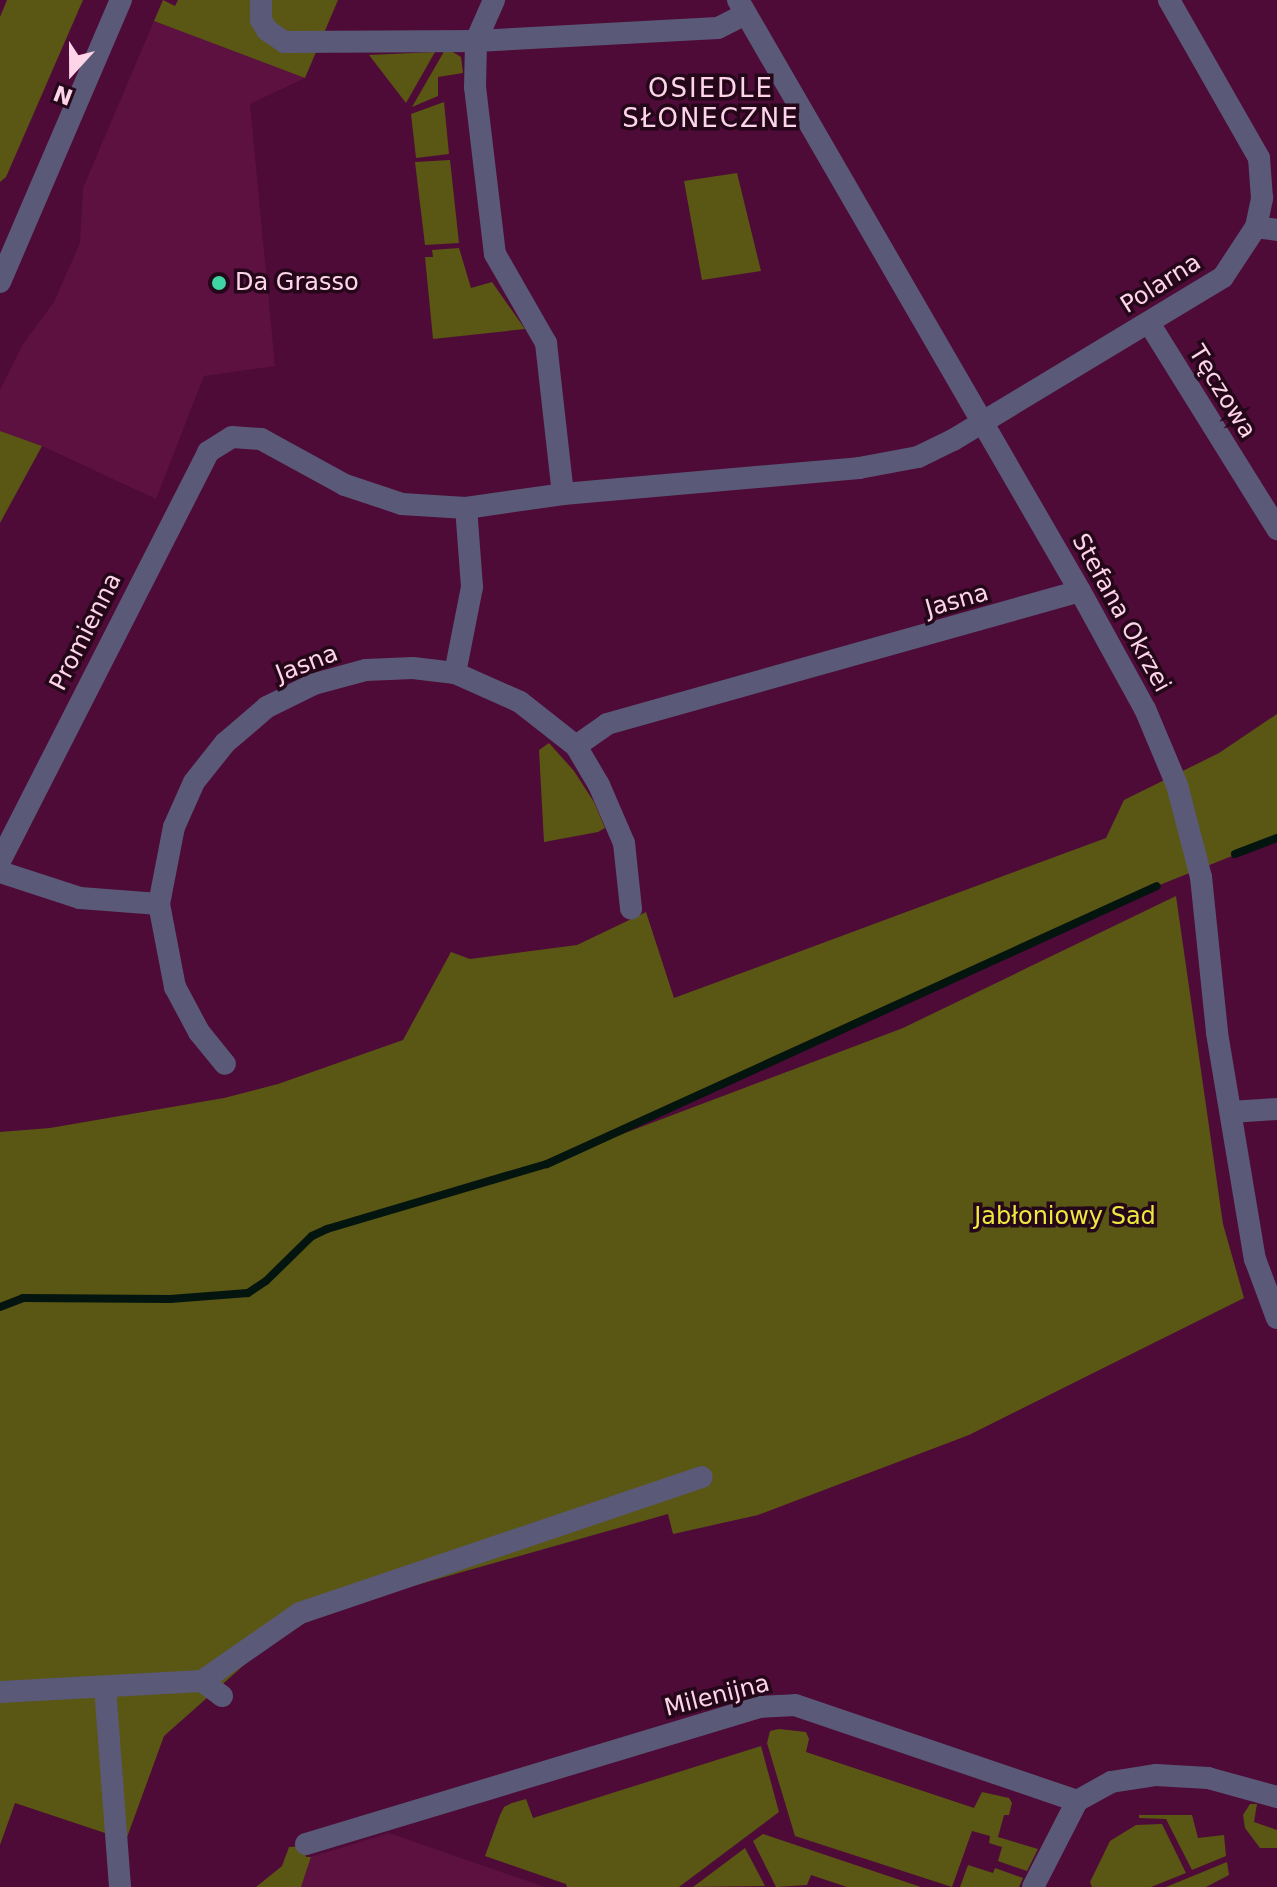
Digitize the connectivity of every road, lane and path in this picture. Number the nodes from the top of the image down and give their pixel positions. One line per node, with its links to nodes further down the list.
1 (121, 0): 8 (street)
2 (261, 0): 6 (street)
3 (494, 0): 6 (street)
4 (1169, 0): 7 (street, Polarna)
5 (742, 7): 6 (street); 10 (street, Stefana Okrzei)
6 (476, 41): 12 (street)
7 (1266, 229): 9 (street, Polarna)
8 (3, 267)
9 (1149, 323): 10 (street, Polarna); 14 (street, Tęczowa)
10 (983, 421): 12 (street, Polarna); 15 (street, Stefana Okrzei)
11 (232, 437): 13 (street, Polarna); 18 (street, Promienna)
12 (563, 494): 13 (street, Polarna)
13 (466, 508): 16 (street)
14 (1277, 529)
15 (1080, 591): 17 (street, Jasna); 24 (street, Stefana Okrzei)
16 (455, 673): 17 (street, Jasna); 20 (street, Jasna)
17 (576, 746): 21 (street, Jasna)
18 (0, 861)
19 (0, 872): 20 (street)
20 (159, 904): 22 (street, Jasna)
21 (631, 909)
22 (225, 1064)
23 (1277, 1109): 24 (street)
24 (1231, 1112): 25 (street, Stefana Okrzei)
25 (1277, 1318)
26 (702, 1477): 27 (street)
27 (202, 1681): 28 (street); 30 (street)
28 (105, 1687): 29 (street); 34 (street)
29 (0, 1692)
30 (222, 1696)
31 (1277, 1797): 32 (street)
32 (1077, 1801): 33 (street, Milenijna); 35 (street)
33 (306, 1844)
34 (120, 1887)
35 (1033, 1887)

